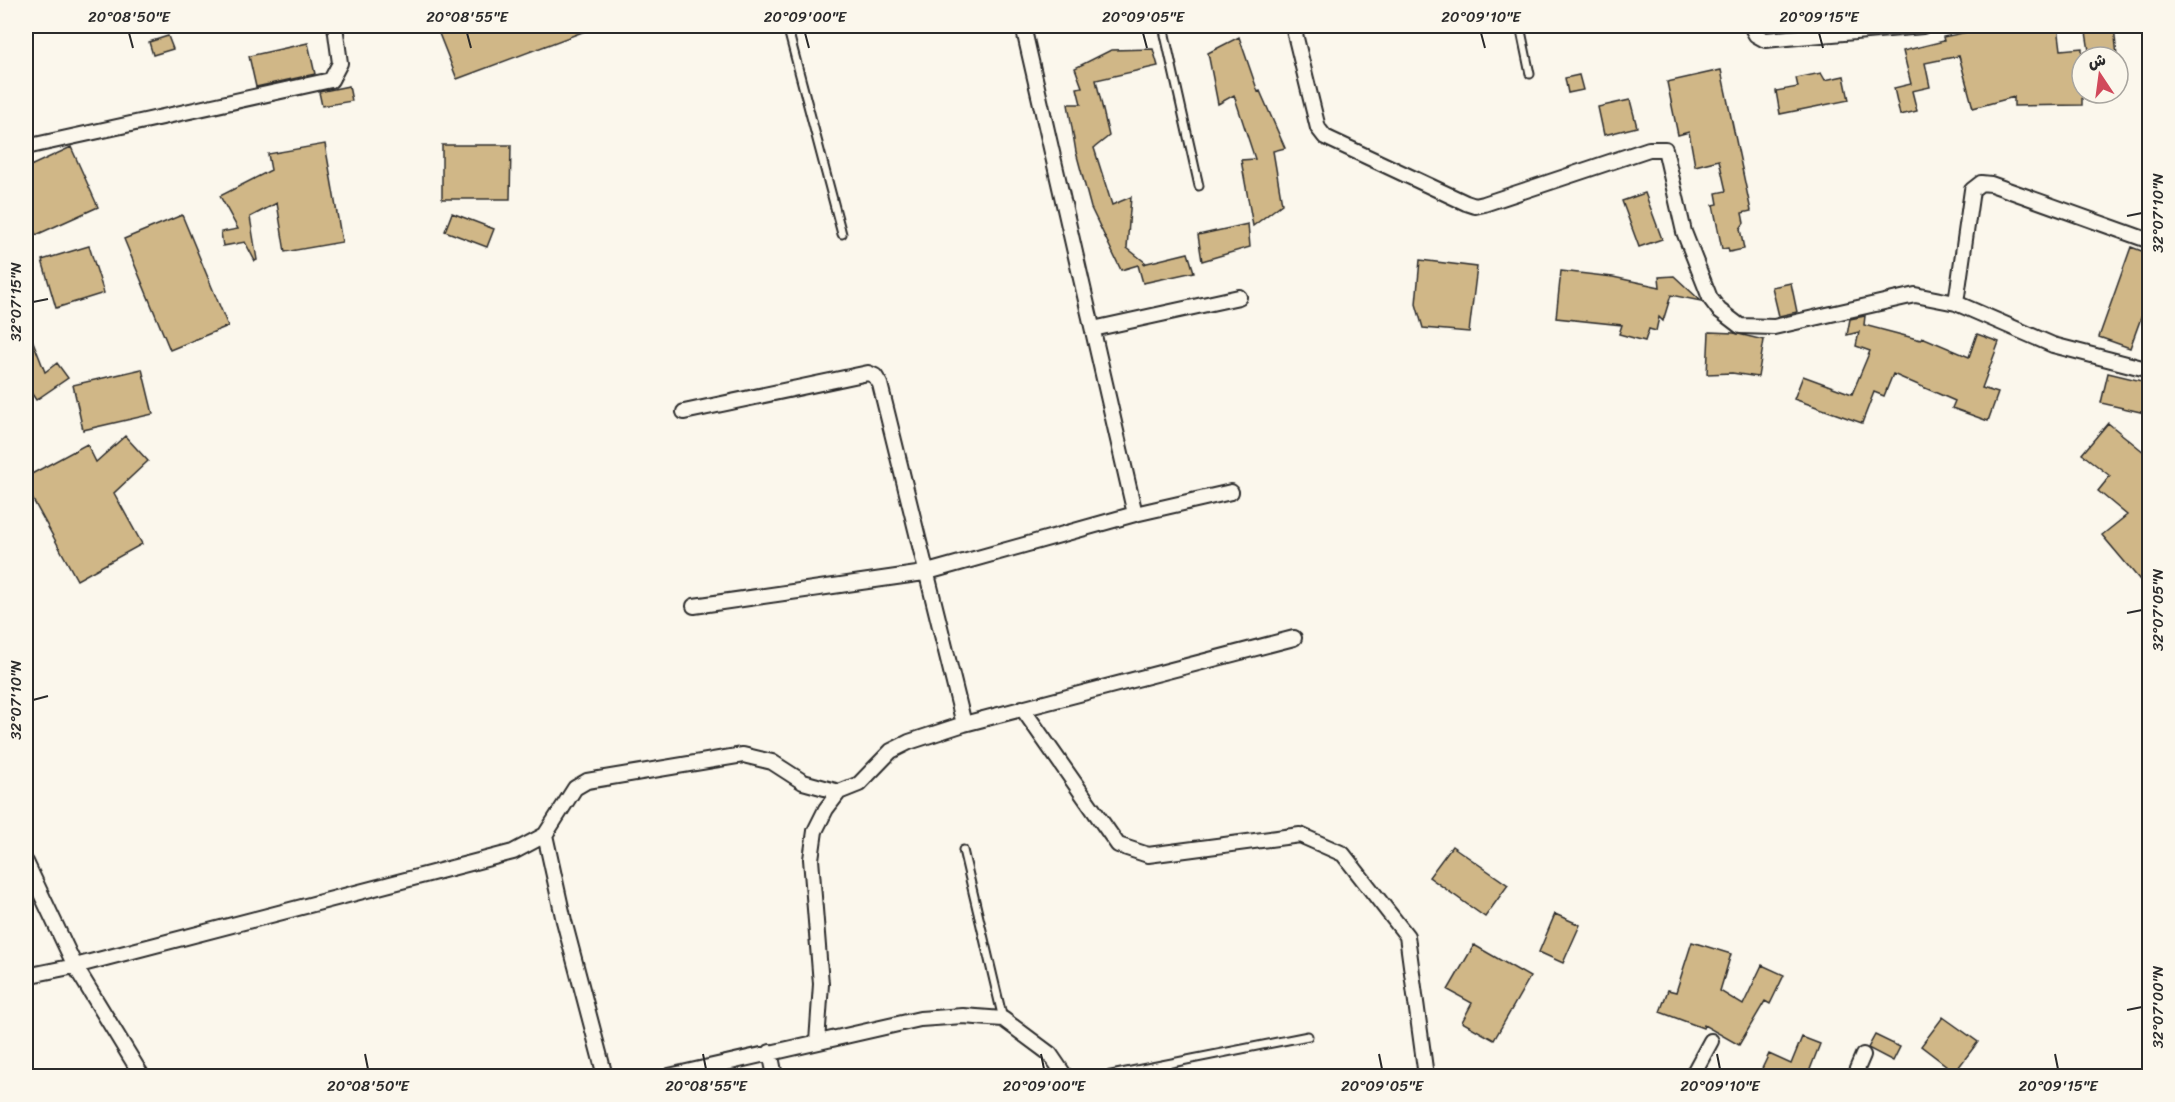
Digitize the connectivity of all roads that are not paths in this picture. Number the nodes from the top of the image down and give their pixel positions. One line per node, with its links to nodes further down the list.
1 (335, 26): 10 (street)
2 (788, 26): 12 (lane)
3 (1023, 26): 16 (street)
4 (1163, 26): 11 (lane)
5 (1293, 26): 15 (street)
6 (1520, 26): 9 (lane)
7 (1751, 26): 8 (street)
8 (1923, 26)
9 (1530, 74)
10 (26, 147)
11 (1199, 186)
12 (842, 234)
13 (2150, 241): 15 (street)
14 (1239, 297): 16 (street)
15 (1956, 303): 17 (street)
16 (1093, 329): 20 (street)
17 (2150, 370)
18 (684, 412): 21 (street)
19 (1231, 492): 20 (street)
20 (1135, 514): 21 (street)
21 (924, 573): 22 (street); 25 (street)
22 (694, 606)
23 (1294, 638): 24 (street)
24 (1022, 708): 25 (street); 44 (street)
25 (964, 724): 26 (street)
26 (839, 792): 27 (street); 35 (street)
27 (545, 835): 30 (street); 39 (street)
28 (963, 850): 32 (lane)
29 (26, 862): 30 (street)
30 (75, 966): 31 (street); 38 (street)
31 (26, 976)
32 (1003, 1019): 35 (street); 42 (street)
33 (1308, 1036): 43 (lane)
34 (1711, 1041): 45 (street)
35 (817, 1042): 36 (street)
36 (770, 1052): 40 (street); 41 (street)
37 (1863, 1055): 46 (street)
38 (142, 1077)
39 (605, 1077)
40 (669, 1077)
41 (775, 1077)
42 (1065, 1077)
43 (1106, 1077)
44 (1426, 1077)
45 (1692, 1077)
46 (1854, 1077)

